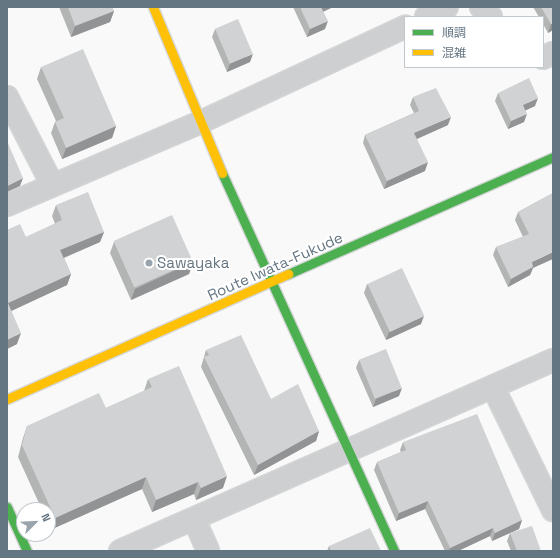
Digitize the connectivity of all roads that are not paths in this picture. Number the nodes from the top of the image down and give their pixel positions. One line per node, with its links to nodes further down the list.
1 (153, 7): 10 (street)
2 (447, 7): 4 (street)
3 (481, 7): 5 (street)
4 (428, 16)
5 (490, 16)
6 (404, 27): 10 (street)
7 (553, 53): 8 (street)
8 (544, 58)
9 (7, 97): 12 (street)
10 (203, 121): 12 (street); 14 (street)
11 (553, 157): 14 (street, Route Iwata-Fukude)
12 (52, 184): 13 (street)
13 (7, 205)
14 (271, 283): 17 (street, Route Iwata-Fukude); 18 (street)
15 (553, 360): 16 (street)
16 (493, 387): 18 (street); 20 (street)
17 (7, 399)
18 (348, 452): 21 (street); 25 (street)
19 (7, 507): 22 (street)
20 (553, 510)
21 (194, 520): 23 (street); 24 (street)
22 (27, 551)
23 (120, 551)
24 (208, 551)
25 (394, 551)

